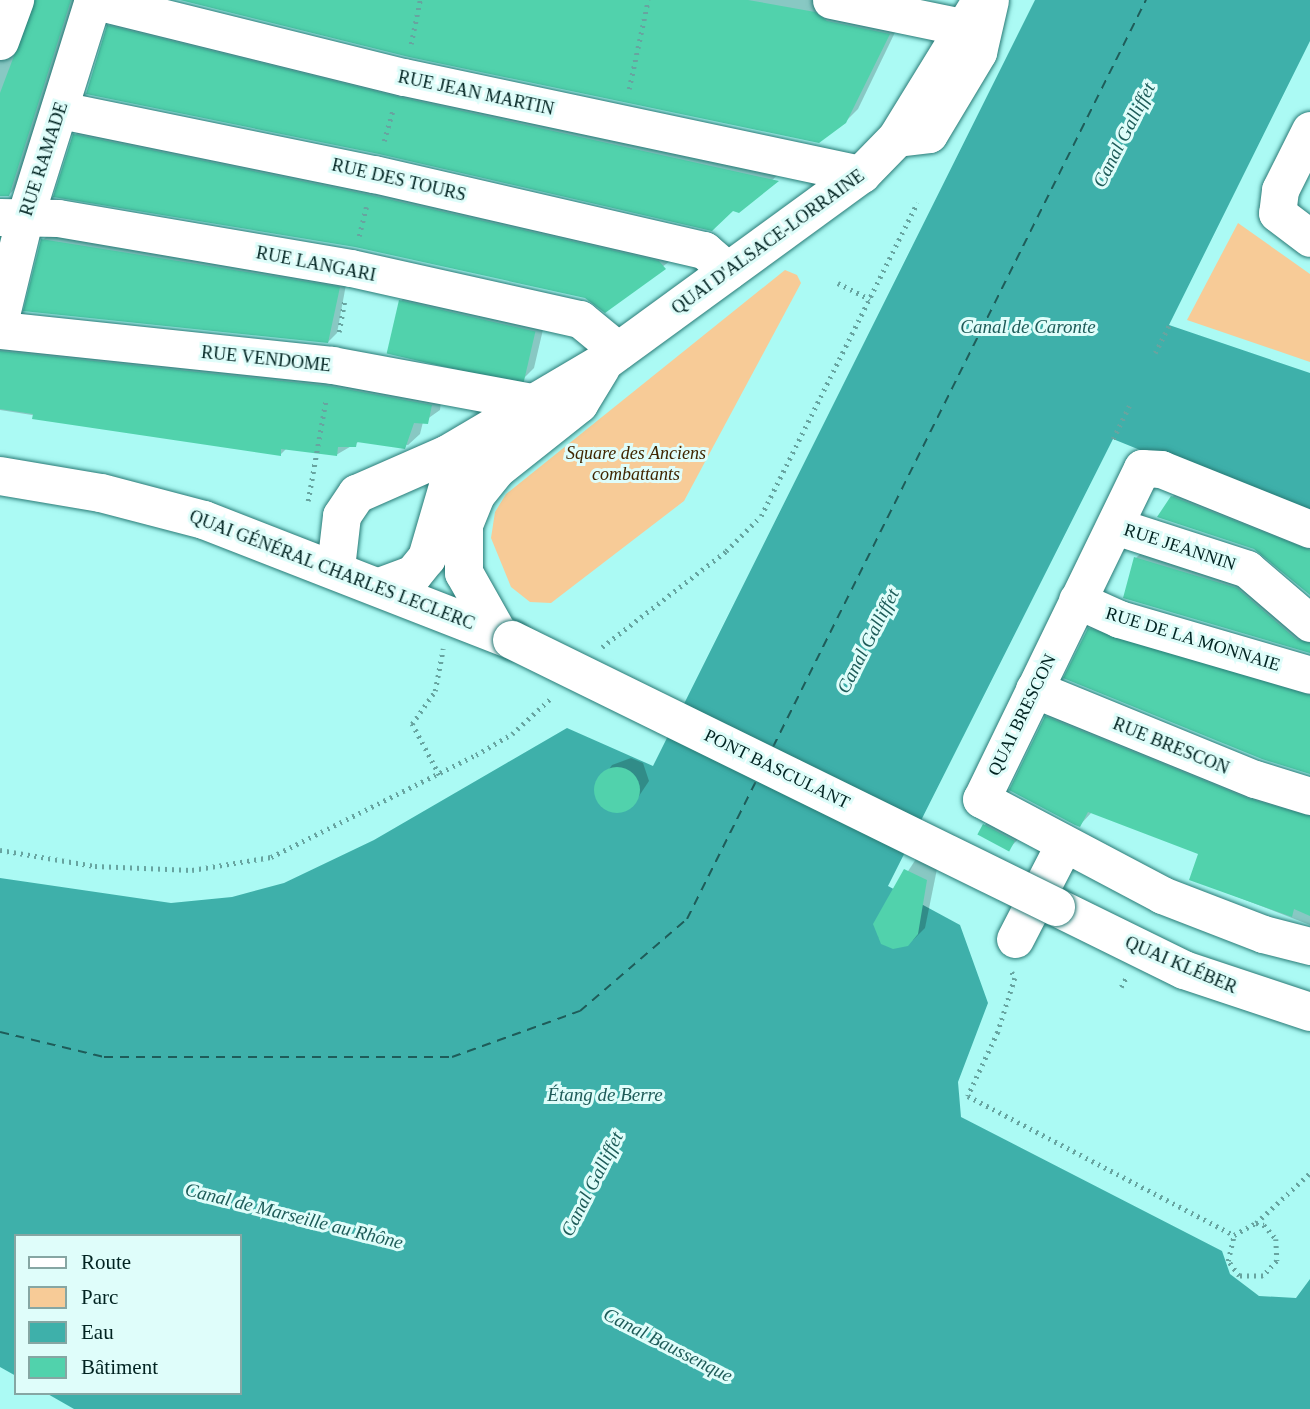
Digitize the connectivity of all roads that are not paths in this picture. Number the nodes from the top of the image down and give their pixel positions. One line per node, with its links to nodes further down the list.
1 (15, 0): 5 (street)
2 (92, 0): 6 (street, RUE RAMADE); 8 (street, RUE JEAN MARTIN)
3 (831, 0): 4 (street)
4 (979, 9): 8 (main road, QUAI D'ALSACE-LORRAINE)
5 (0, 41)
6 (61, 110): 9 (street, RUE RAMADE); 11 (street, RUE DES TOURS)
7 (1310, 130): 10 (street)
8 (862, 174): 11 (main road, QUAI D'ALSACE-LORRAINE)
9 (12, 218): 12 (street, RUE RAMADE); 14 (street, RUE LANGARI)
10 (1310, 238)
11 (728, 271): 14 (main road, QUAI D'ALSACE-LORRAINE)
12 (0, 319)
13 (0, 330): 15 (street, RUE VENDOME)
14 (612, 357): 15 (main road, QUAI D'ALSACE-LORRAINE); 20 (main road); 23 (main road, QUAI D'ALSACE-LORRAINE)
15 (531, 402): 19 (main road, QUAI D'ALSACE-LORRAINE)
16 (0, 476): 19 (main road, QUAI GÉNÉRAL CHARLES LECLERC)
17 (1310, 529): 18 (street, QUAI BRESCON)
18 (1109, 536): 21 (street, QUAI BRESCON); 22 (street, RUE JEANNIN)
19 (336, 568): 20 (main road, QUAI GÉNÉRAL CHARLES LECLERC)
20 (382, 586): 23 (main road, QUAI GÉNÉRAL CHARLES LECLERC)
21 (1077, 600): 24 (street, RUE DE LA MONNAIE); 25 (street, QUAI BRESCON)
22 (1310, 622)
23 (505, 637): 28 (main road, PONT BASCULANT, bridge)
24 (1310, 675)
25 (1034, 689): 26 (street, RUE BRESCON); 27 (street, QUAI BRESCON)
26 (1310, 796)
27 (1063, 846): 29 (street); 30 (street, QUAI BRESCON)
28 (1056, 907): 31 (main road, QUAI KLÉBER)
29 (1015, 939)
30 (1310, 946)
31 (1310, 1012)

